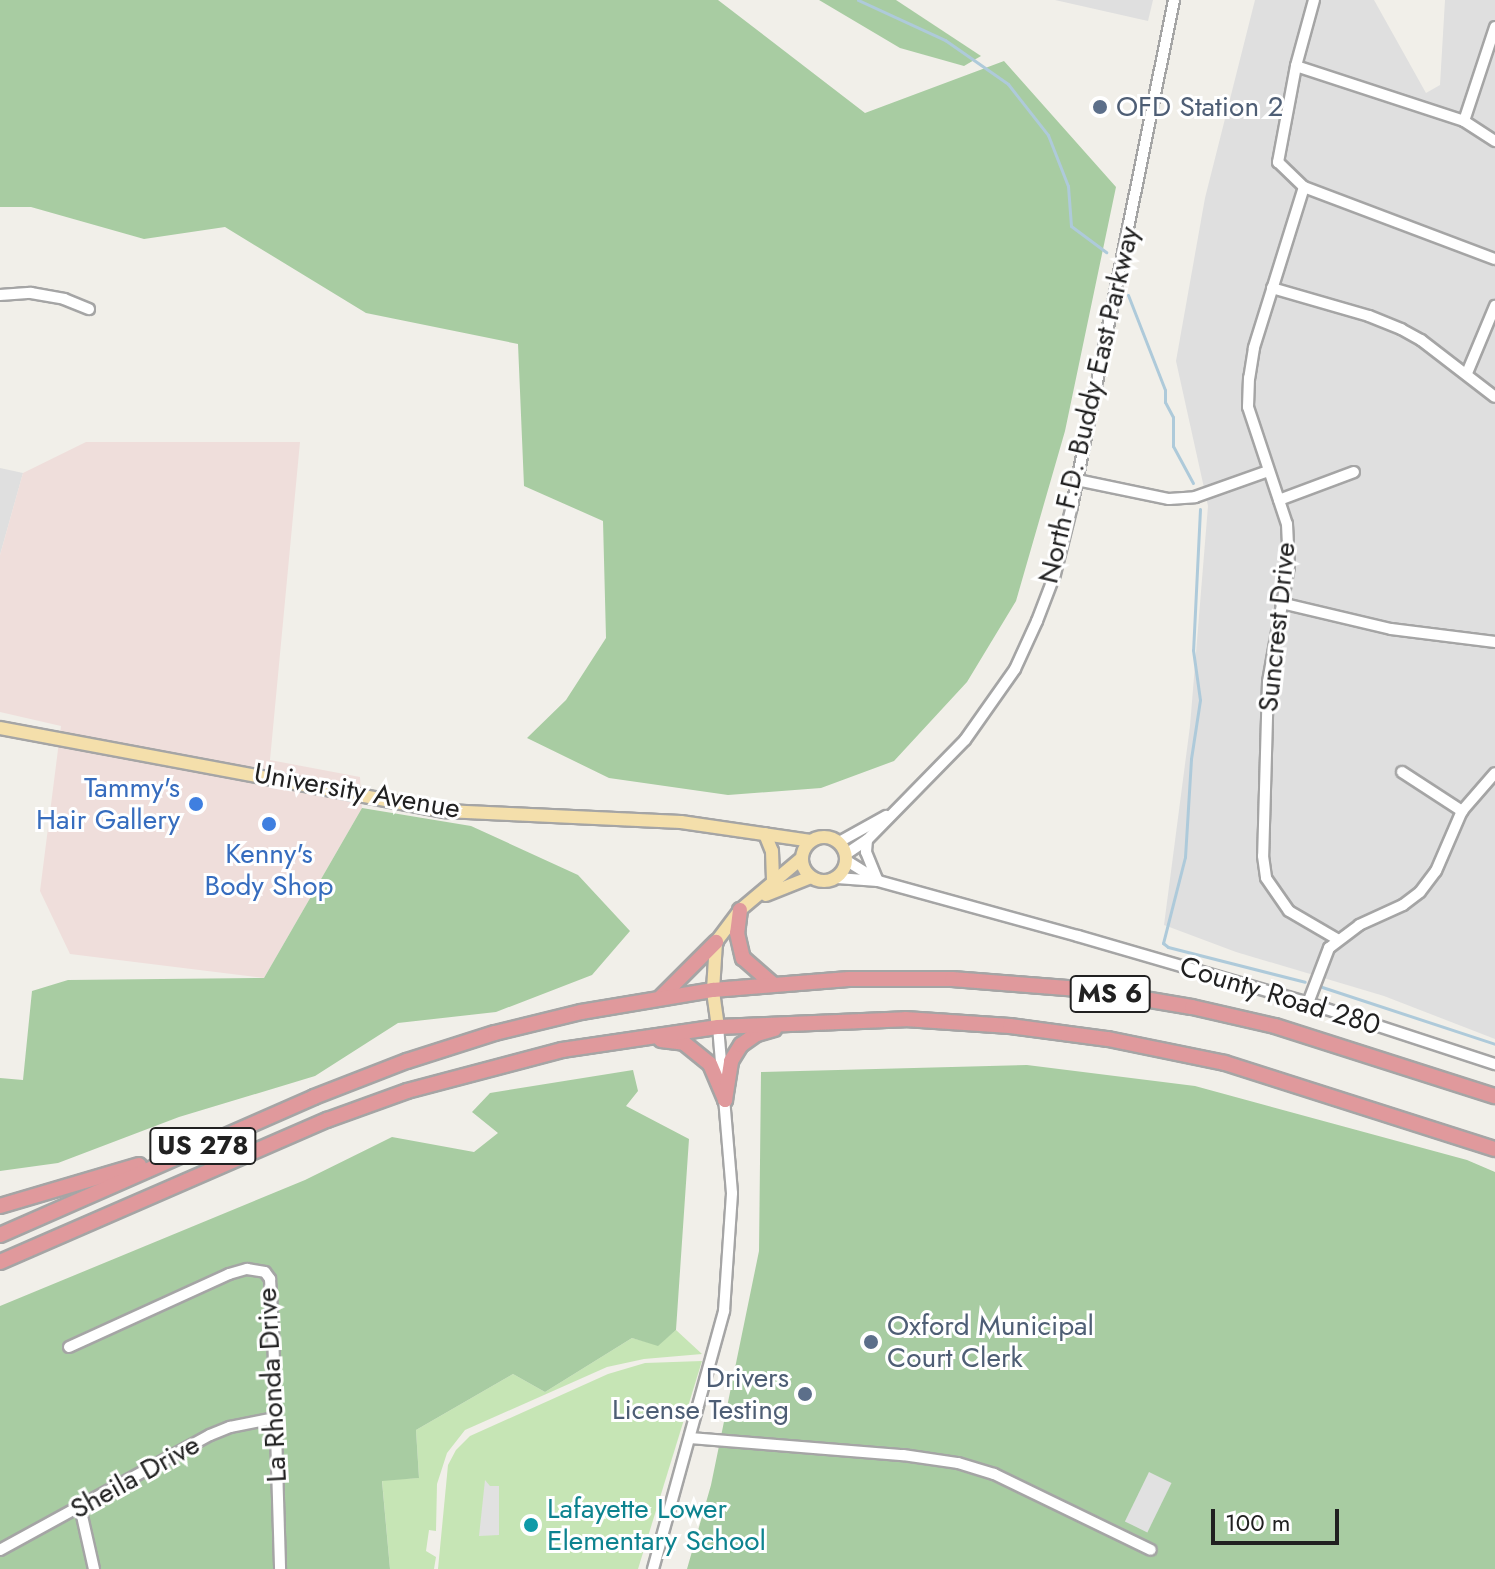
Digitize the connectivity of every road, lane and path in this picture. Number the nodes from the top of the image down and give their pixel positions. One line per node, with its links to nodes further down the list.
1 (1174, 0): 17 (street, North F.D. Buddy East Parkway)
2 (1314, 0): 4 (street)
3 (1495, 27): 5 (street)
4 (1296, 66): 5 (street); 7 (street)
5 (1464, 121): 6 (street)
6 (1495, 141)
7 (1304, 187): 8 (street); 9 (street, Suncrest Drive)
8 (1495, 259)
9 (1272, 288): 13 (street); 15 (street, Suncrest Drive)
10 (0, 295): 12 (street)
11 (1495, 306): 13 (street)
12 (89, 309)
13 (1467, 373): 14 (street)
14 (1495, 397)
15 (1268, 471): 17 (street); 18 (street, Suncrest Drive)
16 (1354, 472): 18 (street)
17 (1077, 480): 24 (street, North F.D. Buddy East Parkway)
18 (1279, 500): 19 (street, Suncrest Drive)
19 (1281, 603): 20 (street); 38 (street, Suncrest Drive)
20 (1495, 642)
21 (0, 728): 26 (main road, University Avenue)
22 (1402, 772): 25 (street)
23 (1495, 773): 25 (street)
24 (895, 811): 27 (street, North F.D. Buddy East Parkway); 29 (street)
25 (1462, 811): 38 (street)
26 (765, 834): 28 (main road, University Avenue); 30 (main road, University Avenue); 35 (main road)
27 (867, 840): 31 (street, North F.D. Buddy East Parkway); 34 (street)
28 (811, 841): 29 (main road); 30 (main road)
29 (839, 842): 31 (main road)
30 (802, 856): 32 (main road); 35 (main road)
31 (847, 858): 33 (main road); 34 (street)
32 (811, 877): 33 (main road); 36 (main road)
33 (837, 878): 34 (street)
34 (878, 881): 43 (street, County Road 280)
35 (773, 883): 36 (main road)
36 (756, 898): 37 (main road)
37 (740, 910): 39 (main road); 40 (highway)
38 (1337, 939): 43 (street)
39 (716, 942): 41 (main road); 42 (highway)
40 (774, 985): 41 (highway, MS 6); 48 (highway, MS 6)
41 (713, 990): 42 (highway, US 278); 45 (main road)
42 (661, 997): 50 (highway, US 278)
43 (1308, 1003): 47 (street, County Road 280)
44 (801, 1021): 45 (highway, MS 6); 49 (highway); 51 (highway, MS 6)
45 (718, 1027): 46 (highway, US 278); 49 (street)
46 (613, 1042): 49 (highway); 54 (highway, US 278)
47 (1495, 1064)
48 (1495, 1096)
49 (725, 1100): 57 (street)
50 (215, 1140): 52 (highway); 53 (highway, US 278)
51 (1495, 1149)
52 (0, 1206)
53 (0, 1235)
54 (0, 1262)
55 (69, 1347): 56 (street, La Rhonda Drive)
56 (275, 1418): 58 (street, Sheila Drive); 62 (street, La Rhonda Drive)
57 (690, 1438): 60 (street); 63 (street)
58 (80, 1507): 59 (street, Sheila Drive); 61 (street)
59 (0, 1550)
60 (1151, 1550)
61 (94, 1569)
62 (280, 1569)
63 (653, 1569)

